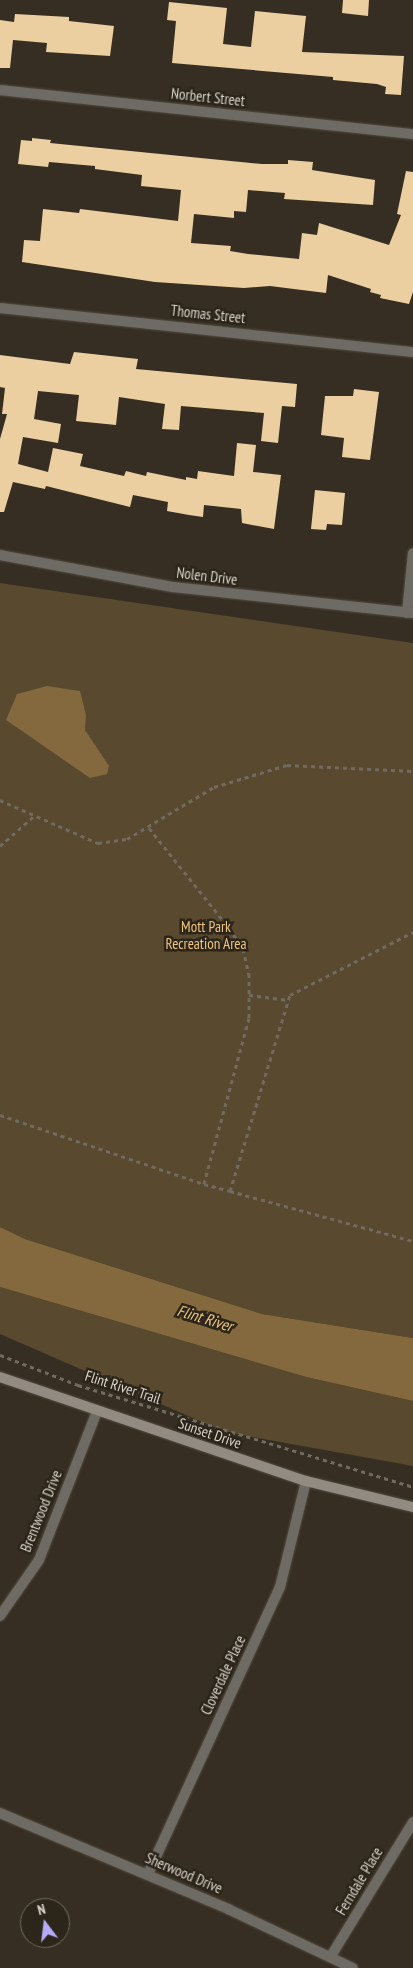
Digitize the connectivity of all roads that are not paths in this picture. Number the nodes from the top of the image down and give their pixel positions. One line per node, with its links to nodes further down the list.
1 (0, 90): 2 (street, Norbert Street)
2 (413, 134)
3 (0, 308): 4 (street, Thomas Street)
4 (413, 352)
5 (413, 553): 7 (street)
6 (0, 555): 7 (street, Nolen Drive)
7 (410, 613)
8 (0, 1377): 9 (street, Sunset Drive)
9 (97, 1411): 10 (street, Sunset Drive); 12 (street, Brentwood Drive)
10 (306, 1481): 11 (street, Sunset Drive); 15 (street, Cloverdale Place)
11 (413, 1507)
12 (0, 1616)
13 (0, 1813): 15 (street, Sherwood Drive)
14 (413, 1822): 16 (street, Ferndale Place)
15 (148, 1874): 16 (street, Sherwood Drive)
16 (331, 1956): 17 (street, Sherwood Drive)
17 (353, 1968)

